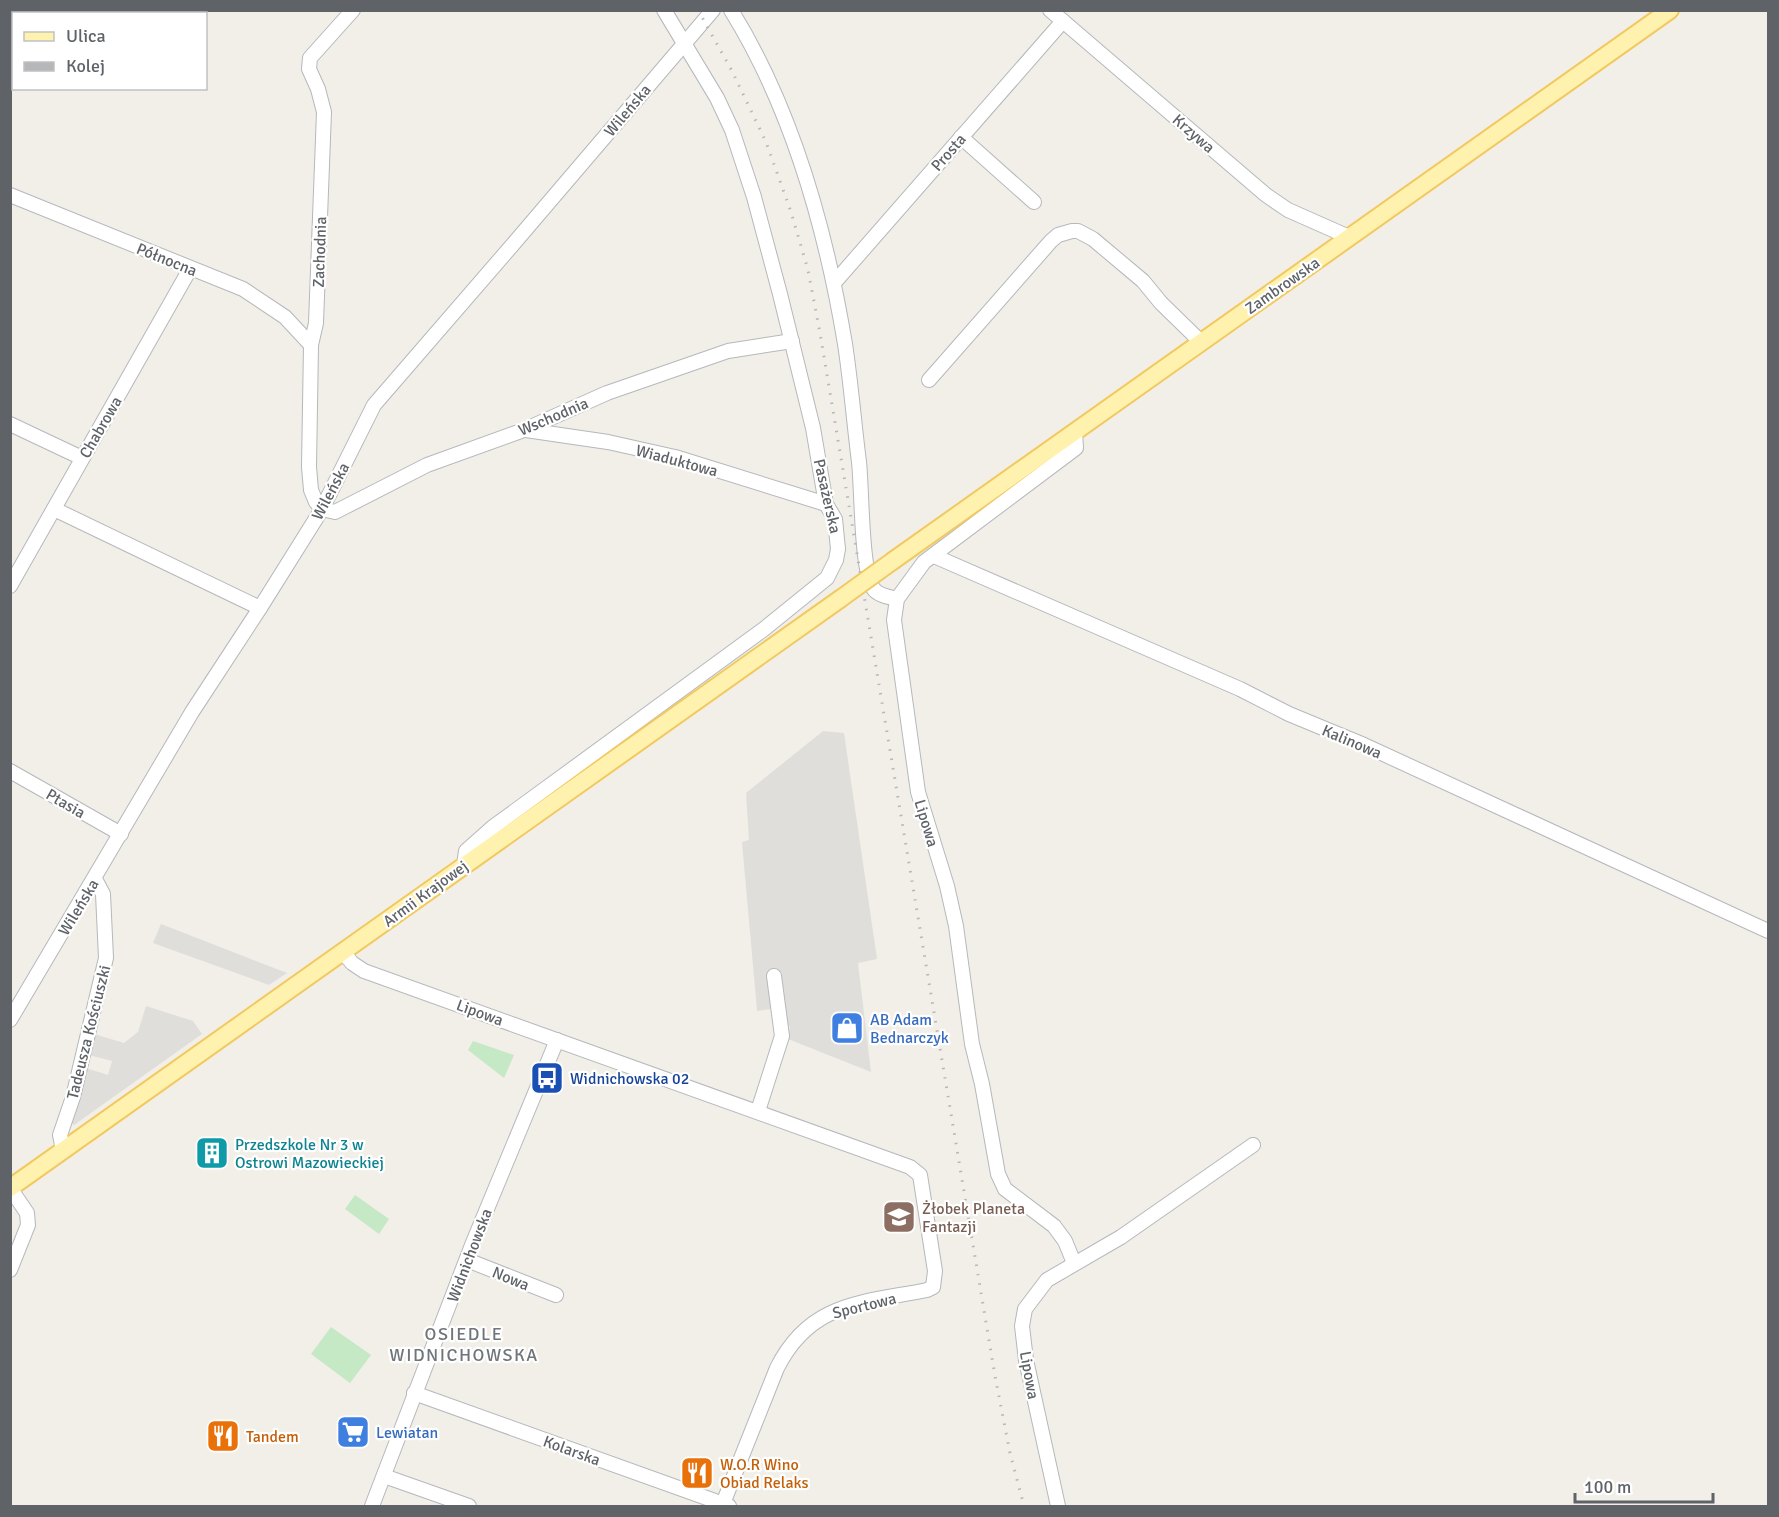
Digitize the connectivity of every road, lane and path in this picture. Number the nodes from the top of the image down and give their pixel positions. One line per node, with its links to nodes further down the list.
1 (353, 10): 17 (street, Zachodnia)
2 (664, 10): 8 (street, Pasażerska)
3 (713, 10): 8 (street, Wileńska)
4 (731, 10): 14 (street)
5 (1050, 10): 7 (street, Krzywa)
6 (1670, 10): 12 (main road, Zambrowska)
7 (1063, 21): 9 (street, Prosta); 12 (street, Krzywa)
8 (683, 44): 15 (street, Pasażerska); 25 (street, Wileńska)
9 (961, 137): 11 (street); 14 (street, Prosta)
10 (10, 195): 13 (street, Północna)
11 (1034, 202)
12 (1349, 237): 16 (main road, Zambrowska)
13 (190, 269): 17 (street, Północna); 22 (street, Chabrowa)
14 (834, 283): 29 (street)
15 (792, 341): 20 (street, Wschodnia); 23 (street, Pasażerska)
16 (1201, 342): 18 (street); 21 (main road, Zambrowska)
17 (311, 345): 25 (street, Zachodnia)
18 (929, 380)
19 (10, 424): 22 (street)
20 (524, 430): 23 (street, Wiaduktowa); 25 (street, Wschodnia)
21 (1075, 432): 26 (street); 27 (main road, Zambrowska)
22 (82, 458): 24 (street, Chabrowa)
23 (826, 504): 33 (street, Pasażerska)
24 (54, 509): 28 (street, Chabrowa); 30 (street)
25 (322, 509): 30 (street, Wileńska)
26 (933, 556): 29 (street); 35 (street, Kalinowa)
27 (894, 560): 33 (main road, Armii Krajowej, bridge)
28 (10, 586)
29 (897, 599): 46 (street, Lipowa)
30 (260, 608): 32 (street, Wileńska)
31 (10, 771): 32 (street, Ptasia)
32 (121, 834): 34 (street, Wileńska)
33 (464, 865): 36 (main road, Armii Krajowej)
34 (95, 879): 38 (street, Wileńska); 42 (street, Tadeusza Kościuszki)
35 (1768, 931)
36 (343, 952): 39 (street, Lipowa); 42 (main road, Armii Krajowej)
37 (774, 976): 40 (street)
38 (10, 1020)
39 (557, 1040): 40 (street, Lipowa); 45 (street, Widnichowska)
40 (758, 1111): 43 (street, Lipowa)
41 (1253, 1145): 46 (street, Lipowa)
42 (63, 1150): 44 (main road, Armii Krajowej)
43 (916, 1170): 53 (street, Sportowa)
44 (10, 1188): 47 (street)
45 (466, 1260): 48 (street, Nowa); 49 (street, Widnichowska)
46 (1074, 1263): 54 (street, Lipowa)
47 (10, 1270)
48 (556, 1295)
49 (414, 1393): 50 (street, Widnichowska); 53 (street, Kolarska)
50 (384, 1476): 51 (street, Widnichowska); 52 (street)
51 (372, 1506)
52 (469, 1506)
53 (725, 1506)
54 (1058, 1506)

